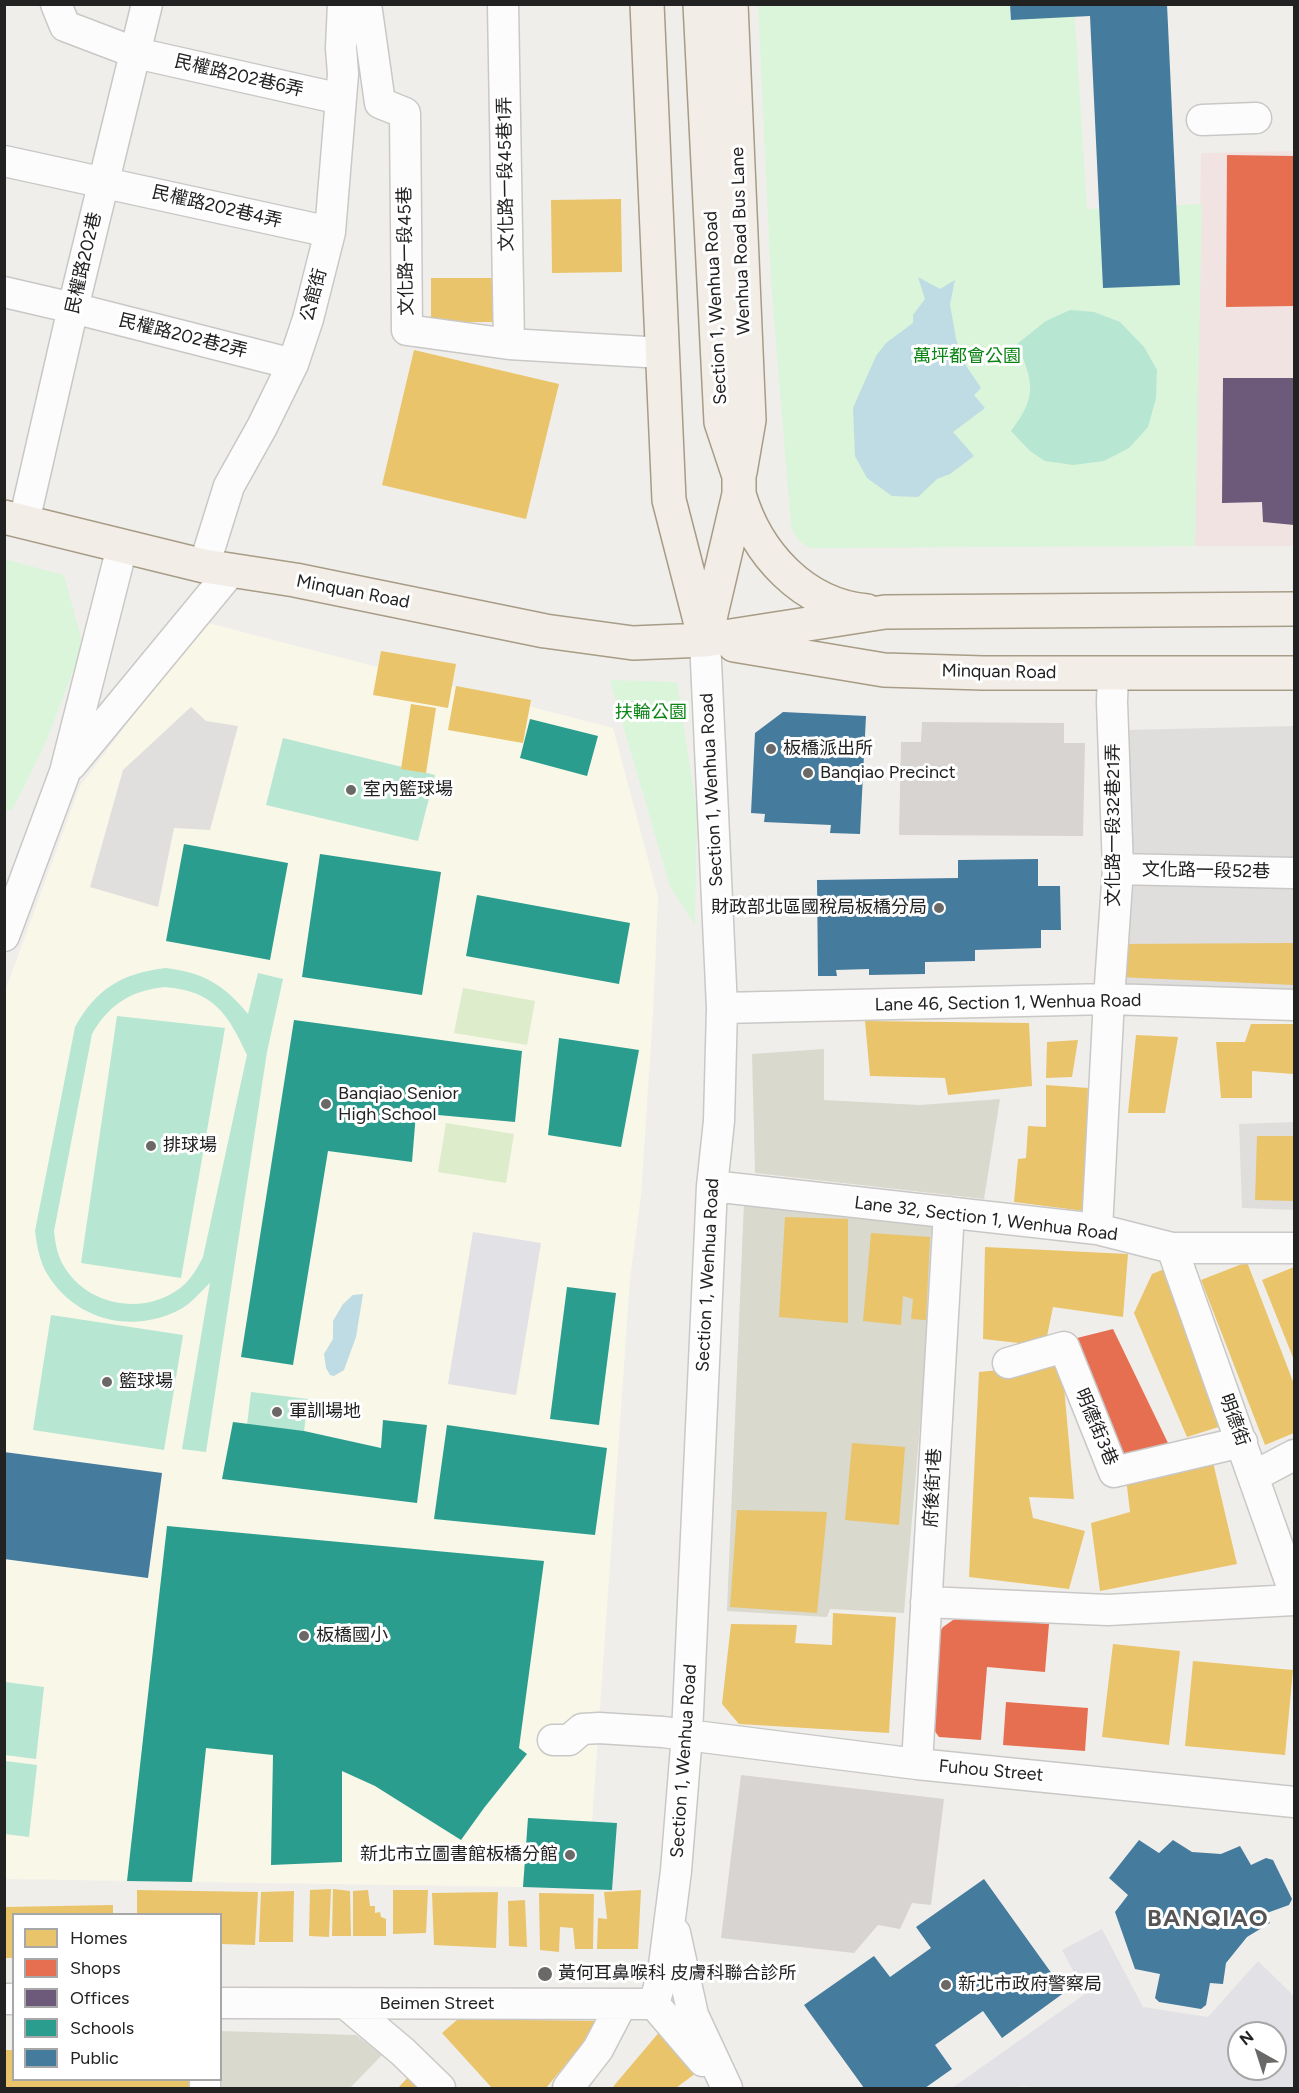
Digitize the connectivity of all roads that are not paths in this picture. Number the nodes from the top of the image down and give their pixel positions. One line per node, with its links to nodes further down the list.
1 (56, 4): 9 (street, 民權路202巷6弄)
2 (147, 4): 9 (street, 民權路202巷)
3 (343, 4): 10 (street, 公館街)
4 (366, 4): 18 (street, 文化路一段45巷)
5 (503, 4): 18 (street, 文化路一段45巷1弄)
6 (647, 4): 19 (main road, Section 1, Wenhua Road)
7 (700, 4): 21 (main road, Section 1, Wenhua Road)
8 (731, 4): 21 (main road, Wenhua Road Bus Lane)
9 (136, 53): 10 (street, 民權路202巷6弄); 14 (street, 民權路202巷)
10 (341, 99): 15 (street, 公館街)
11 (1256, 118): 12 (street)
12 (1202, 120)
13 (4, 161): 14 (street, 民權路202巷4弄)
14 (104, 182): 15 (street, 民權路202巷4弄); 17 (street, 民權路202巷)
15 (330, 232): 20 (street, 公館街)
16 (4, 292): 17 (street, 民權路202巷2弄)
17 (73, 308): 20 (street, 民權路202巷2弄); 22 (street, 民權路202巷)
18 (509, 344): 19 (street, 文化路一段45巷)
19 (663, 353): 27 (main road, Section 1, Wenhua Road)
20 (293, 364): 24 (street, 公館街)
21 (739, 485): 26 (main road); 27 (main road, Section 1, Wenhua Road)
22 (14, 520): 23 (main road, Minquan Road)
23 (122, 547): 24 (main road, Minquan Road); 30 (street)
24 (218, 568): 27 (main road, Minquan Road); 30 (street)
25 (1294, 609): 26 (main road, Minquan Road)
26 (885, 612): 27 (main road, Minquan Road)
27 (705, 640): 28 (main road, Minquan Road); 36 (street, Section 1, Wenhua Road)
28 (1113, 673): 29 (main road, Minquan Road); 31 (street, 文化路一段32巷21弄)
29 (1294, 673)
30 (65, 772): 33 (street)
31 (1118, 869): 32 (street, 文化路一段52巷); 34 (street, 文化路一段32巷21弄)
32 (1294, 873)
33 (6, 923)
34 (1108, 999): 35 (street, Lane 46, Section 1, Wenhua Road); 36 (street, Lane 46, Section 1, Wenhua Road); 39 (street, 文化路一段32巷21弄)
35 (1294, 1005)
36 (722, 1008): 37 (street, Section 1, Wenhua Road)
37 (712, 1186): 38 (street, Lane 32, Section 1, Wenhua Road); 49 (street, Section 1, Wenhua Road)
38 (949, 1212): 39 (street, Lane 32, Section 1, Wenhua Road); 48 (street, 府後街1巷)
39 (1097, 1229): 40 (street, Lane 32, Section 1, Wenhua Road)
40 (1172, 1248): 41 (street, Lane 32, Section 1, Wenhua Road); 43 (street, 明德街)
41 (1294, 1248)
42 (1008, 1363): 43 (street, 明德街3巷)
43 (1242, 1442): 45 (street, 明德街)
44 (1294, 1455): 45 (street)
45 (1254, 1476): 46 (street, 明德街)
46 (1294, 1592)
47 (1294, 1600): 48 (street)
48 (926, 1602): 51 (street, 府後街1巷)
49 (687, 1734): 50 (street, Fuhou Street); 51 (street, Fuhou Street); 53 (street, Section 1, Wenhua Road)
50 (553, 1740)
51 (917, 1764): 52 (street, Fuhou Street)
52 (1294, 1802)
53 (670, 1909): 56 (street, Section 1, Wenhua Road); 60 (street, Section 1, Wenhua Road)
54 (222, 2003): 55 (street, Beimen Street)
55 (346, 2004): 57 (street, Beimen Street); 58 (street)
56 (654, 2004): 57 (street, Beimen Street); 60 (street, Section 1, Wenhua Road)
57 (621, 2005): 59 (street)
58 (440, 2088)
59 (568, 2088)
60 (726, 2088)

